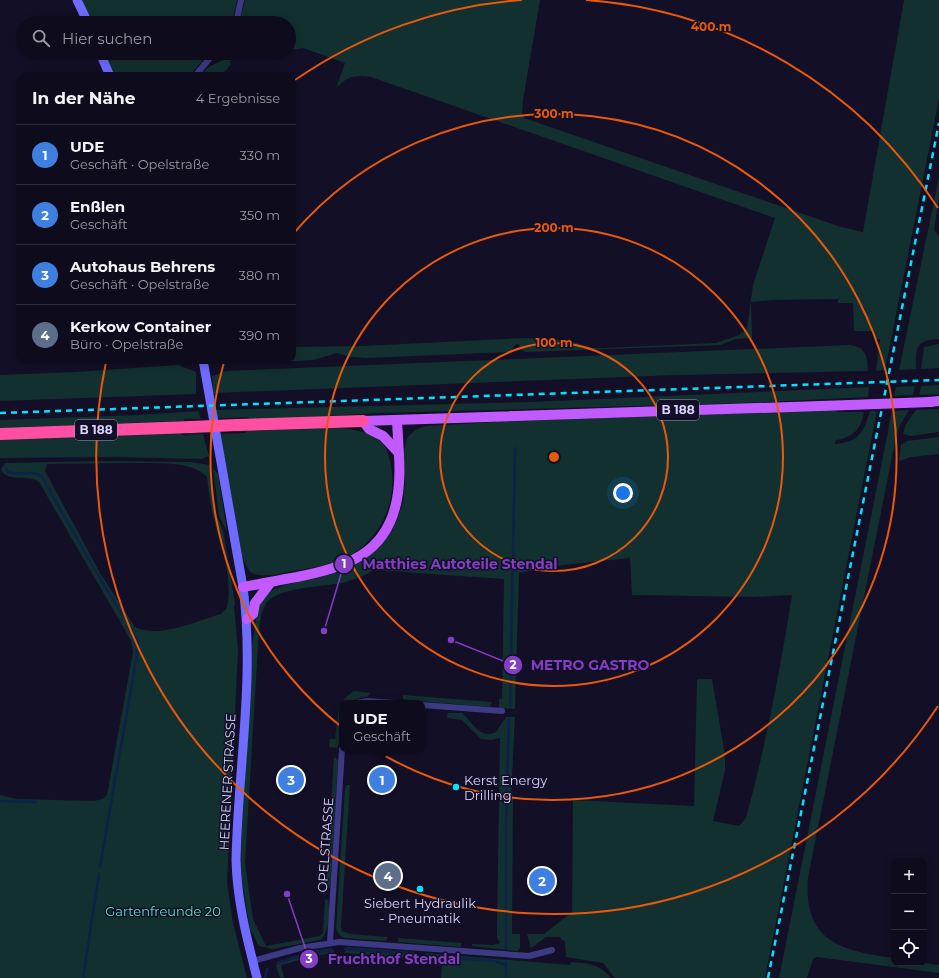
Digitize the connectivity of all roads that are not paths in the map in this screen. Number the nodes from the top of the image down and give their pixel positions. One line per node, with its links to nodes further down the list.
1 (77, 0): 3 (main road)
2 (242, 0): 4 (street)
3 (85, 16)
4 (238, 16)
5 (103, 60): 7 (main road)
6 (208, 60): 8 (street)
7 (108, 72)
8 (198, 72)
9 (204, 364): 16 (main road, HEERENER STRASSE)
10 (935, 402): 11 (main road, B 188, bridge)
11 (397, 420): 12 (main road, B 188); 14 (main road)
12 (363, 421): 13 (highway, B 188, bridge); 14 (main road)
13 (0, 434)
14 (398, 452): 15 (main road)
15 (271, 582): 16 (main road); 17 (main road)
16 (243, 586): 17 (main road, HEERENER STRASSE)
17 (247, 619): 23 (main road, HEERENER STRASSE)
18 (425, 705): 19 (street)
19 (502, 711)
20 (342, 752): 21 (street, OPELSTRASSE)
21 (330, 942): 22 (street); 23 (street)
22 (552, 950)
23 (253, 961): 24 (main road, HEERENER STRASSE)
24 (257, 978)

